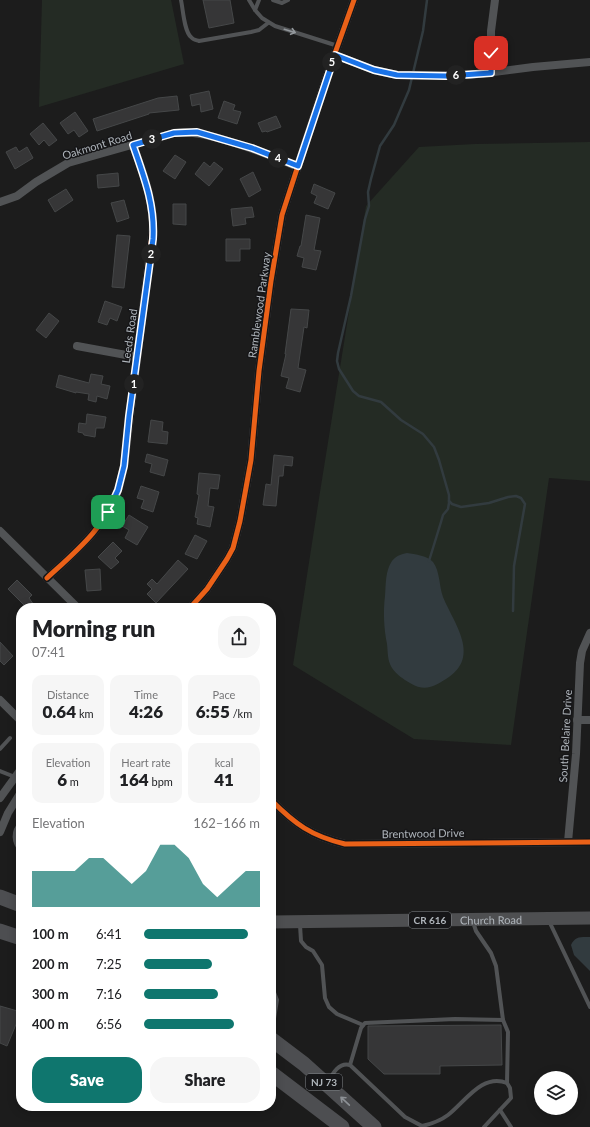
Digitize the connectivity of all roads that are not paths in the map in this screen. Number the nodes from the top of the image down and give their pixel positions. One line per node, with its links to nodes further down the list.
1 (181, 0): 9 (lane)
2 (249, 0): 8 (lane)
3 (259, 0): 8 (lane)
4 (273, 0): 5 (lane)
5 (288, 0)
6 (354, 0): 10 (street, Ramblewood Parkway)
7 (496, 0): 13 (street)
8 (255, 10): 9 (lane)
9 (268, 23): 10 (lane, one-way to 10)
10 (338, 46): 11 (street, Ramblewood Parkway)
11 (335, 55): 13 (street); 15 (street, Ramblewood Parkway)
12 (590, 62): 13 (street)
13 (491, 73)
14 (133, 145): 15 (street, Oakmont Road); 16 (street, Oakmont Road); 18 (street, Leeds Road)
15 (298, 166): 22 (street, Ramblewood Parkway)
16 (0, 202)
17 (77, 346): 18 (street)
18 (137, 357): 20 (street, Leeds Road)
19 (0, 531): 20 (street)
20 (47, 578): 21 (street)
21 (73, 603)
22 (195, 603)
23 (590, 633): 26 (street, South Belaire Drive)
24 (0, 700): 25 (street)
25 (16, 716)
26 (577, 720): 27 (street); 39 (street, South Belaire Drive)
27 (590, 720)
28 (10, 738): 29 (lane)
29 (0, 748)
30 (0, 770): 31 (lane)
31 (16, 778)
32 (16, 781): 33 (street)
33 (0, 798)
34 (16, 800): 37 (street)
35 (276, 805): 39 (street, Brentwood Drive)
36 (16, 827): 38 (lane)
37 (0, 832)
38 (16, 841)
39 (568, 842): 40 (street, Brentwood Drive)
40 (590, 842)
41 (0, 897): 42 (highway)
42 (16, 903)
43 (548, 918): 44 (main road, Church Road / CR 616); 45 (main road, Church Road / CR 616); 52 (lane)
44 (590, 918)
45 (472, 920): 47 (main road, Church Road / CR 616); 53 (lane)
46 (276, 922): 47 (main road, Church Road / CR 616)
47 (300, 922): 54 (lane)
48 (0, 931): 49 (highway)
49 (16, 937)
50 (0, 938): 51 (main road)
51 (16, 939)
52 (590, 1007)
53 (503, 1020): 54 (lane); 58 (lane)
54 (363, 1025): 56 (lane)
55 (276, 1043): 59 (highway, NJ 73)
56 (350, 1065): 59 (lane); 61 (lane)
57 (276, 1077): 62 (highway, NJ 73)
58 (507, 1083): 60 (lane); 61 (lane)
59 (326, 1084): 63 (highway, NJ 73, one-way to 59)
60 (500, 1110): 64 (lane); 65 (lane)
61 (419, 1126)
62 (342, 1127)
63 (374, 1127)
64 (484, 1127)
65 (511, 1127)

